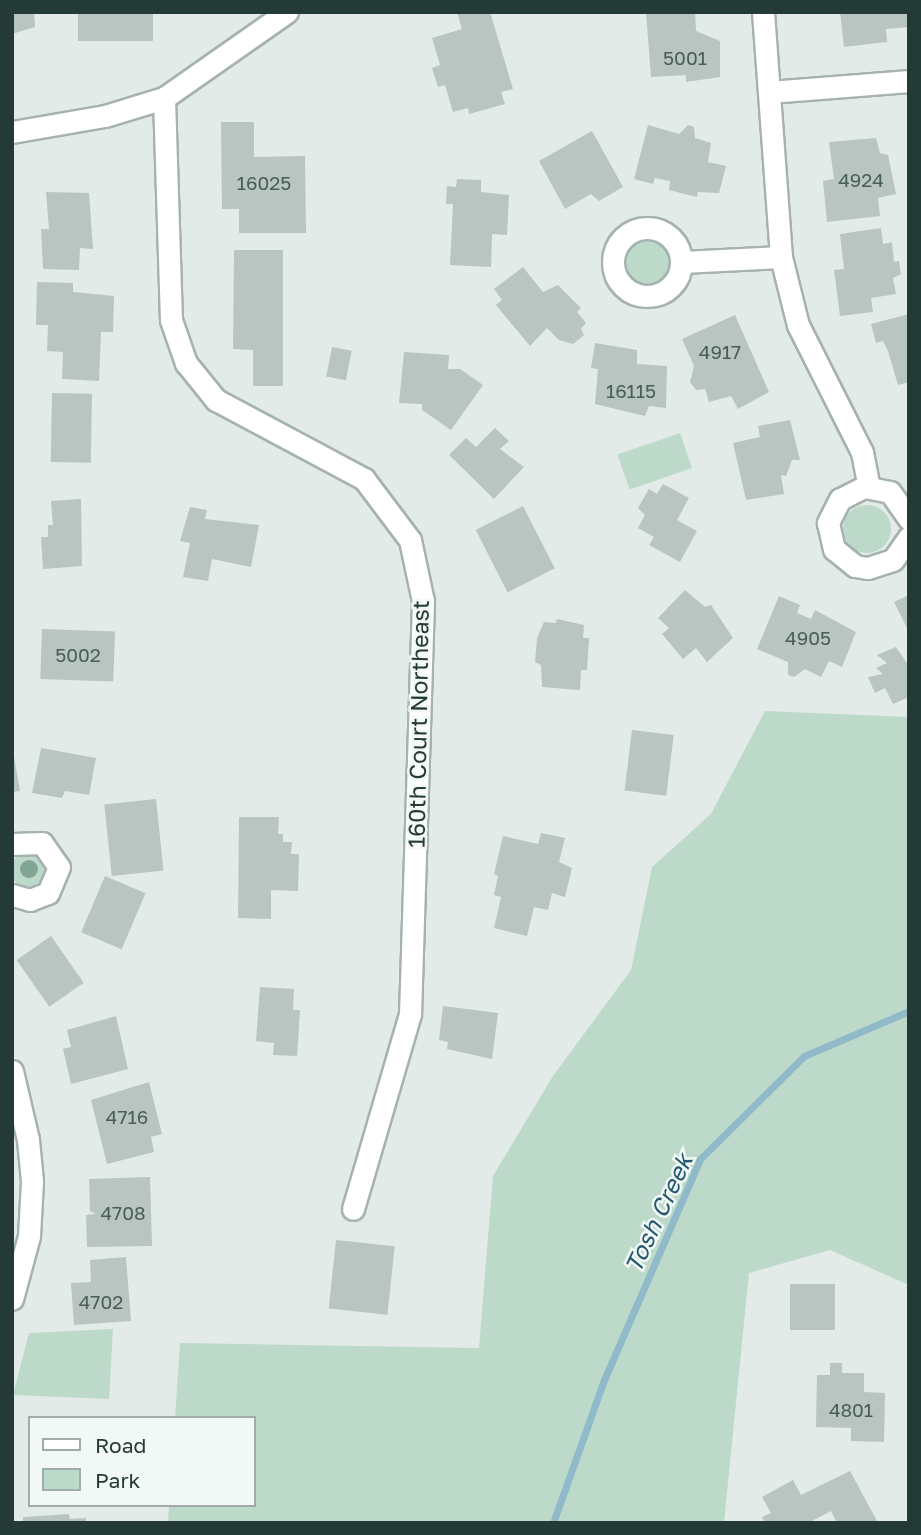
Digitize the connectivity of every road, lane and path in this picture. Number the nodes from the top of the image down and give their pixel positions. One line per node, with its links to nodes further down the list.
1 (287, 12): 5 (street)
2 (763, 12): 4 (street)
3 (909, 82): 4 (street)
4 (770, 92): 7 (street)
5 (164, 98): 6 (street); 15 (street, 160th Court Northeast)
6 (12, 132)
7 (782, 257): 8 (street); 9 (street)
8 (682, 262)
9 (869, 487): 10 (street); 11 (street)
10 (909, 519)
11 (909, 537)
12 (12, 844): 13 (street)
13 (12, 895)
14 (12, 1071): 16 (street)
15 (352, 1209)
16 (12, 1299)

